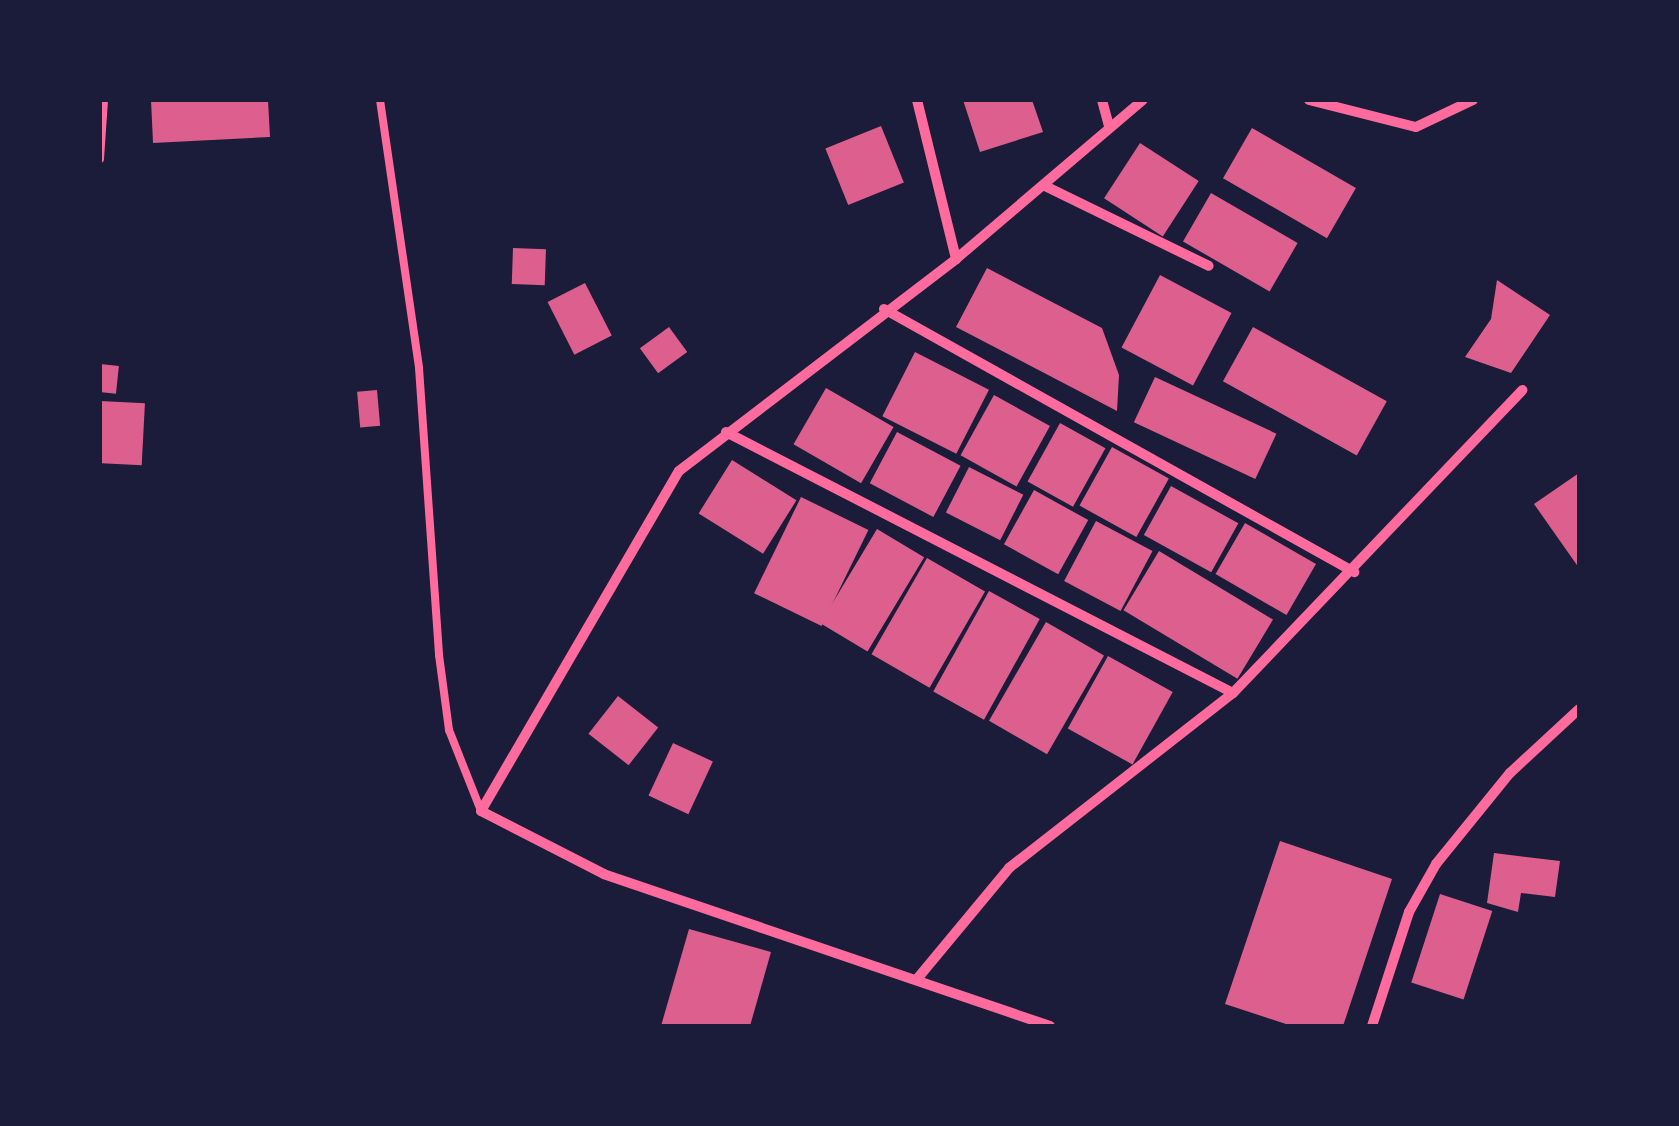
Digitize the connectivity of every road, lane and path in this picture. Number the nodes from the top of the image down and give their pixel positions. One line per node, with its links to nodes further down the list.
1 (104, 100): 9 (lane)
2 (380, 100): 19 (lane)
3 (917, 100): 11 (street)
4 (1102, 100): 8 (street)
5 (1143, 100): 8 (street)
6 (1308, 100): 7 (street)
7 (1473, 100)
8 (1110, 127): 10 (street)
9 (100, 159)
10 (1045, 186): 11 (street); 12 (street)
11 (956, 259): 13 (street)
12 (1209, 266)
13 (884, 309): 15 (street); 16 (street)
14 (1524, 390): 16 (street)
15 (726, 432): 17 (street); 19 (street)
16 (1354, 572): 17 (street)
17 (1234, 693): 20 (street)
18 (1579, 709): 22 (street)
19 (481, 811): 20 (street)
20 (917, 978): 21 (street)
21 (1050, 1026)
22 (1372, 1026)

